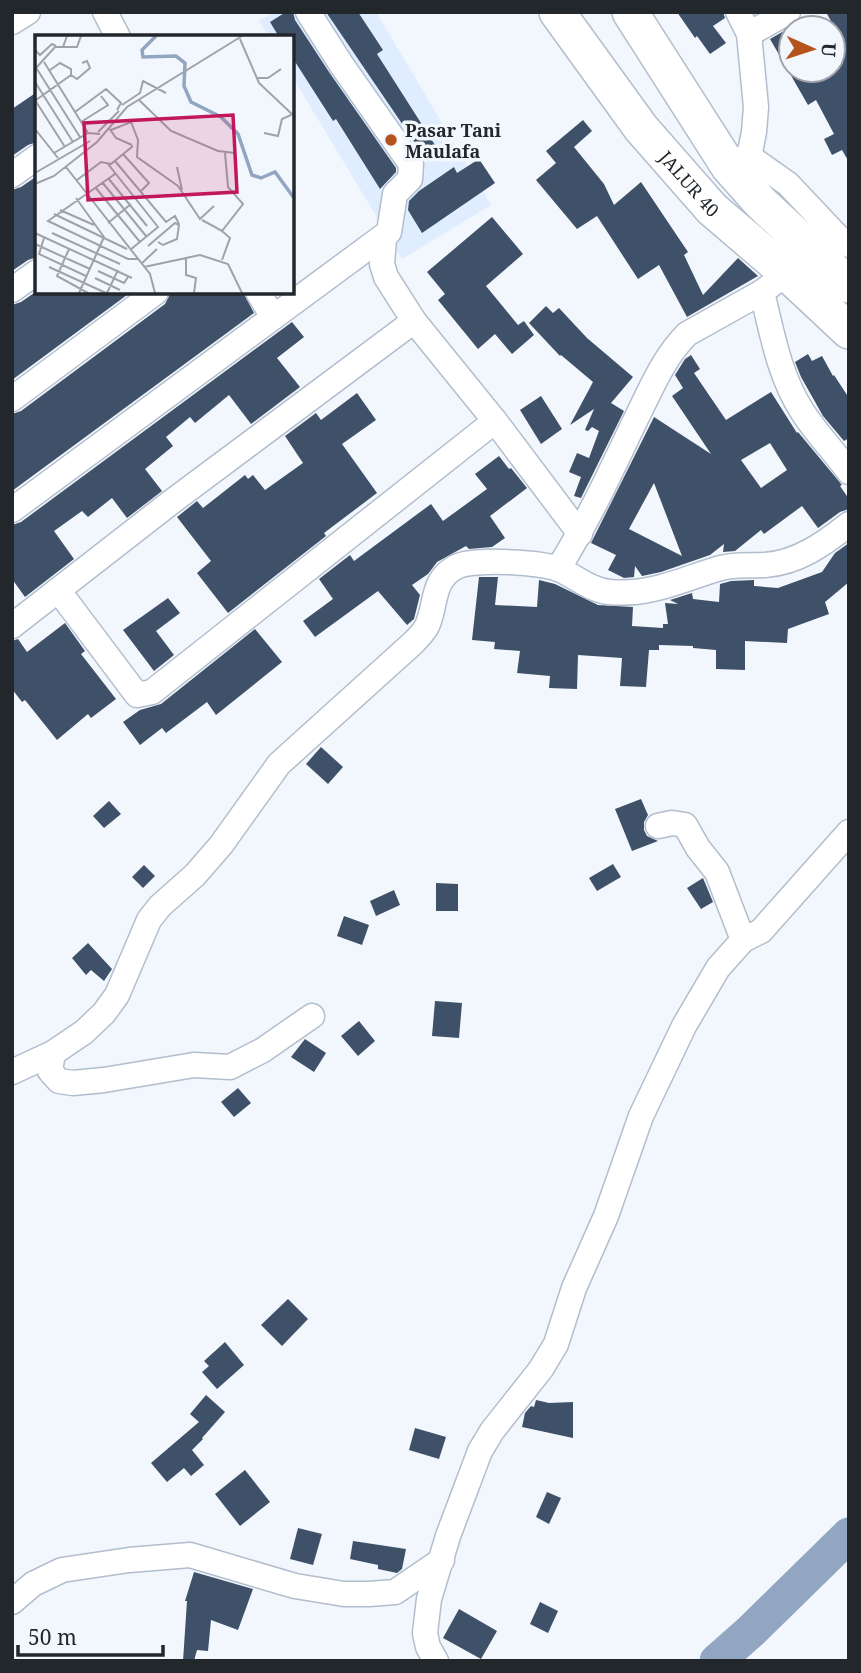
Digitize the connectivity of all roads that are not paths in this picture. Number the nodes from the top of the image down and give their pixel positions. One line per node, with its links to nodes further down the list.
1 (27, 12): 7 (street)
2 (105, 12): 9 (street)
3 (308, 12): 13 (street)
4 (557, 12): 16 (highway, JALUR 40)
5 (630, 12): 11 (highway)
6 (788, 12): 8 (street)
7 (12, 22)
8 (743, 23): 11 (street)
9 (117, 35)
10 (35, 158): 12 (street)
11 (740, 163): 14 (street); 17 (highway)
12 (12, 175)
13 (384, 238): 21 (street); 22 (street)
14 (849, 245)
15 (35, 273): 18 (street)
16 (775, 283): 23 (highway, JALUR 40); 26 (street); 29 (street)
17 (849, 285)
18 (12, 290)
19 (153, 294): 24 (street)
20 (259, 294): 21 (street)
21 (273, 317): 27 (street)
22 (414, 321): 25 (street); 31 (street)
23 (849, 331)
24 (12, 399)
25 (495, 421): 29 (street); 31 (street)
26 (849, 471)
27 (12, 510)
28 (849, 524): 30 (street)
29 (580, 534): 30 (street)
30 (558, 569): 37 (street)
31 (58, 590): 32 (street)
32 (12, 626)
33 (659, 827): 35 (street)
34 (849, 832): 35 (street)
35 (743, 940): 39 (street)
36 (312, 1016): 37 (street)
37 (53, 1052): 38 (street)
38 (12, 1072)
39 (442, 1560): 40 (street); 41 (street)
40 (12, 1602)
41 (436, 1661)

